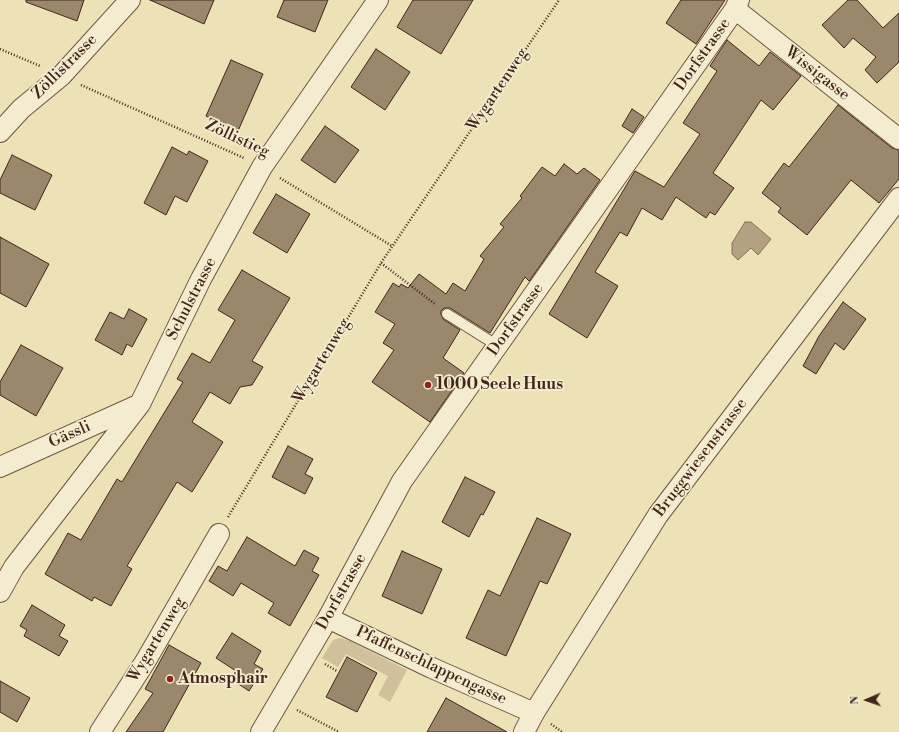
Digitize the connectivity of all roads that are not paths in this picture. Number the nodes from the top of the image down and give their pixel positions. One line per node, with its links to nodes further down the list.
1 (130, 0): 4 (street, Zöllistrasse)
2 (378, 0): 9 (street, Schulstrasse)
3 (737, 5): 5 (street, Wissigasse); 8 (street, Dorfstrasse)
4 (0, 132)
5 (899, 139)
6 (899, 198): 14 (street, Bruggwiesenstrasse)
7 (447, 314): 8 (lane)
8 (498, 346): 13 (street, Dorfstrasse)
9 (140, 404): 10 (street, Gässli); 12 (street, Schulstrasse)
10 (0, 467)
11 (218, 534): 15 (street, Wygartenweg)
12 (0, 592)
13 (328, 618): 14 (street, Pfaffenschlappengasse); 16 (street, Dorfstrasse)
14 (534, 713): 17 (street, Bruggwiesenstrasse)
15 (100, 732)
16 (260, 732)
17 (524, 732)

